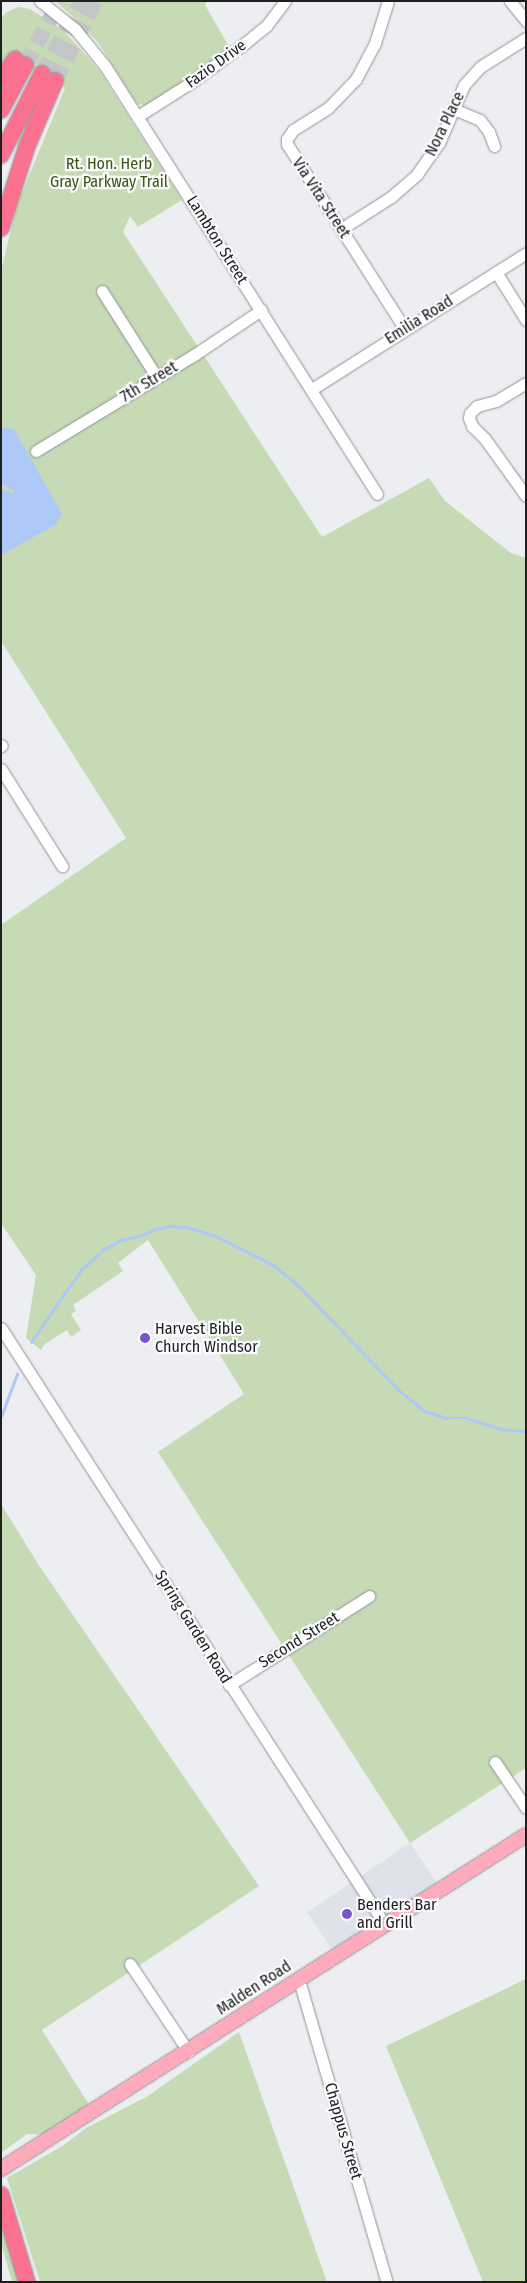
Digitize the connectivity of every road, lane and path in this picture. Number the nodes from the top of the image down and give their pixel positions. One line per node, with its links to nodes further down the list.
1 (40, 1): 10 (street, Lambton Street)
2 (285, 1): 10 (street, Fazio Drive)
3 (388, 1): 14 (street, Via Vita Street)
4 (510, 1): 5 (street)
5 (526, 20)
6 (526, 38): 8 (street, Nora Place)
7 (1, 80): 9 (highway)
8 (454, 109): 11 (street); 14 (street, Nora Place)
9 (1, 110)
10 (138, 116): 18 (street, Lambton Street)
11 (494, 146)
12 (1, 155): 13 (highway)
13 (1, 228)
14 (341, 229): 20 (street, Via Vita Street)
15 (526, 253): 16 (street, Emilia Road)
16 (496, 272): 19 (street); 20 (street, Emilia Road)
17 (102, 291): 21 (street)
18 (261, 310): 21 (street, 7th Street); 23 (street, Lambton Street)
19 (526, 320)
20 (405, 329): 23 (street, Emilia Road)
21 (156, 376): 24 (street, 7th Street)
22 (526, 383): 26 (street)
23 (312, 389): 25 (street, Lambton Street)
24 (36, 451)
25 (377, 494)
26 (526, 496)
27 (1, 769): 28 (street)
28 (62, 866)
29 (1, 1328): 31 (street, Spring Garden Road)
30 (369, 1596): 31 (street, Second Street)
31 (230, 1685): 35 (street, Spring Garden Road)
32 (495, 1762): 33 (street)
33 (526, 1808)
34 (526, 1835): 35 (main road, Malden Road)
35 (385, 1925): 37 (main road, Malden Road)
36 (130, 1964): 38 (street)
37 (299, 1980): 38 (main road, Malden Road); 42 (street, Chappus Street)
38 (188, 2051): 39 (main road, Malden Road)
39 (1, 2169)
40 (1, 2195): 41 (highway)
41 (27, 2282)
42 (387, 2282)

